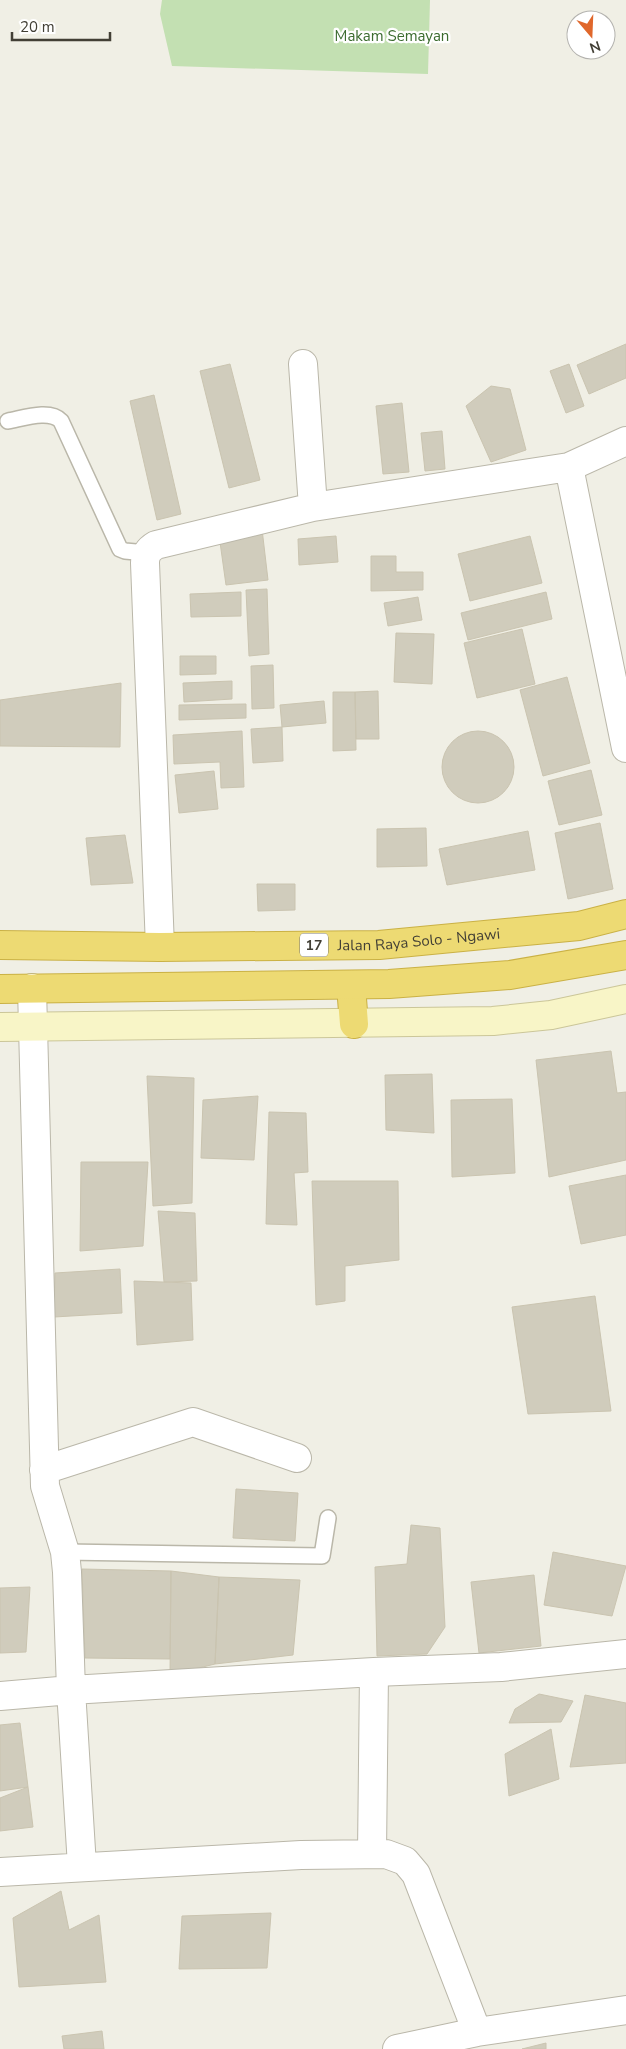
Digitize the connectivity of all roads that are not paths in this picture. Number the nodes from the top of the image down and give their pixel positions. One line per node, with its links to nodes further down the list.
1 (303, 364): 5 (street)
2 (8, 421): 6 (lane)
3 (626, 441): 4 (street)
4 (569, 468): 5 (street); 7 (street)
5 (313, 507): 6 (street)
6 (147, 553): 10 (street)
7 (626, 748)
8 (626, 914): 10 (highway, Jalan Raya Solo - Ngawi / 17)
9 (0, 945): 10 (highway, Jalan Raya Solo - Ngawi / 17)
10 (160, 947)
11 (626, 955): 12 (highway)
12 (351, 986): 14 (highway); 16 (highway)
13 (0, 988): 14 (highway)
14 (32, 988): 18 (street)
15 (626, 999): 16 (street)
16 (354, 1024): 18 (street)
17 (0, 1026): 18 (street)
18 (33, 1027): 20 (street)
19 (297, 1458): 20 (street)
20 (44, 1470): 22 (street)
21 (328, 1518): 22 (lane)
22 (65, 1552): 25 (street)
23 (626, 1654): 24 (street)
24 (374, 1672): 25 (street); 27 (street)
25 (71, 1690): 26 (street); 28 (street)
26 (0, 1696)
27 (372, 1854): 28 (street); 31 (street)
28 (82, 1866): 29 (street)
29 (0, 1872)
30 (626, 2010): 31 (street)
31 (477, 2032): 32 (street)
32 (397, 2049)

